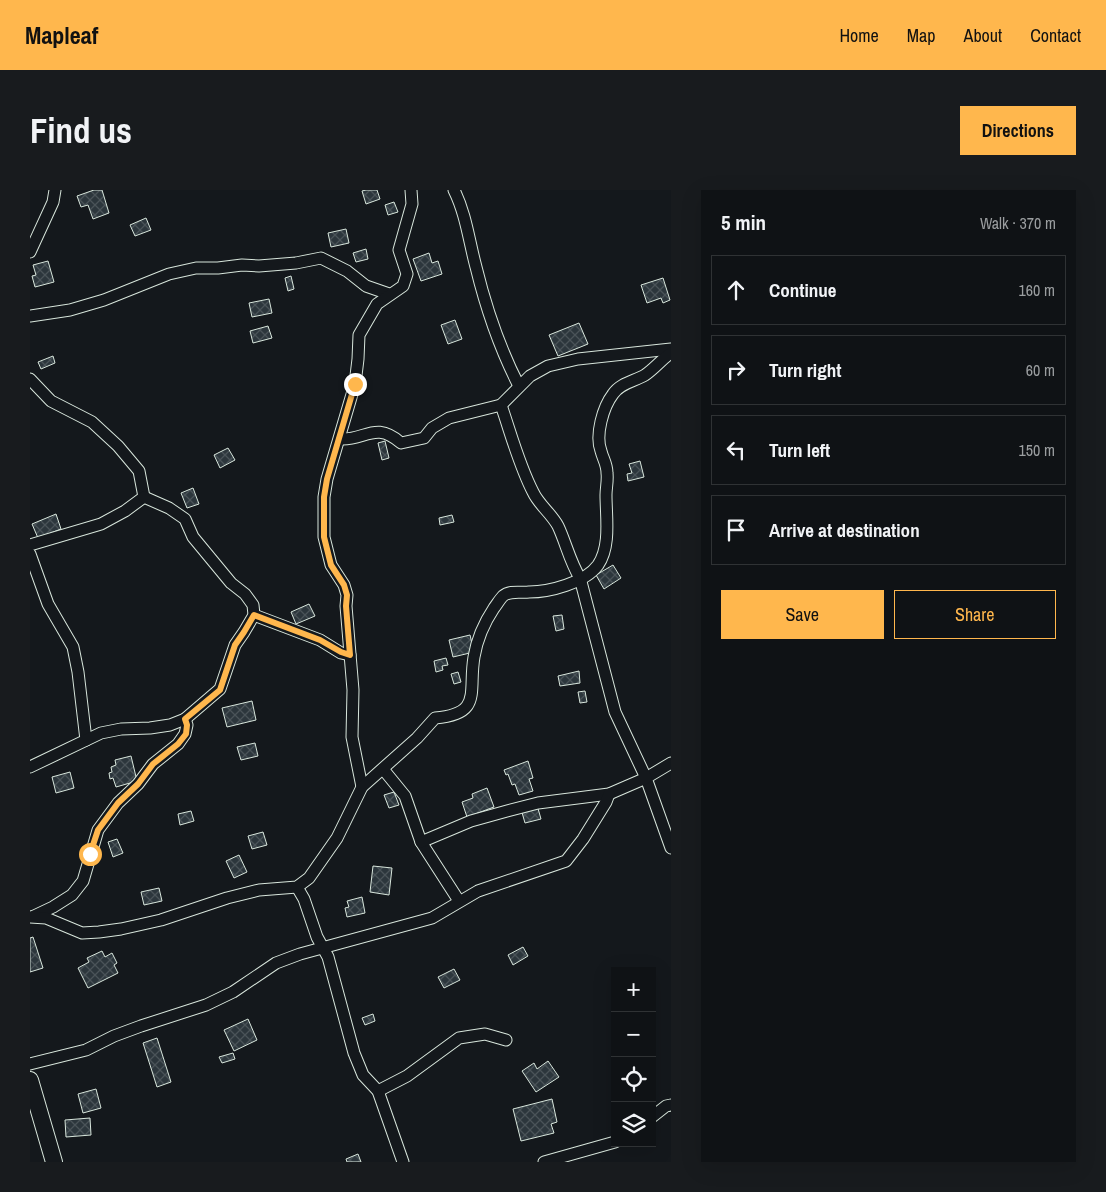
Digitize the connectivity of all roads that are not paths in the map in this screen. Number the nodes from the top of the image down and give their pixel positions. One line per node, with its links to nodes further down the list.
1 (55, 190): 4 (street)
2 (411, 190): 5 (street)
3 (454, 190): 9 (street)
4 (30, 252)
5 (389, 294): 6 (street); 11 (street)
6 (30, 316)
7 (671, 351): 9 (street); 15 (street)
8 (30, 379): 12 (street)
9 (519, 386): 10 (street)
10 (500, 405): 11 (street); 15 (street)
11 (340, 439): 17 (street)
12 (144, 497): 13 (street); 16 (street)
13 (30, 545)
14 (30, 554): 19 (street)
15 (580, 578): 22 (street); 23 (street)
16 (254, 615): 17 (street); 18 (street)
17 (350, 655): 24 (street)
18 (185, 719): 19 (street); 30 (street)
19 (86, 740): 21 (street)
20 (671, 763): 23 (street)
21 (30, 767)
22 (383, 770): 24 (street); 26 (street)
23 (646, 778): 25 (street); 27 (street)
24 (362, 787): 28 (street)
25 (608, 794): 26 (street); 29 (street)
26 (421, 842): 29 (street)
27 (671, 848)
28 (297, 888): 30 (street); 31 (street)
29 (459, 901): 31 (street)
30 (31, 917)
31 (323, 948): 33 (street); 35 (street)
32 (506, 1040): 35 (street)
33 (30, 1064)
34 (30, 1080): 39 (street)
35 (378, 1091): 40 (street)
36 (671, 1105): 37 (street)
37 (656, 1114)
38 (611, 1143): 41 (street)
39 (54, 1162)
40 (403, 1162)
41 (544, 1162)

